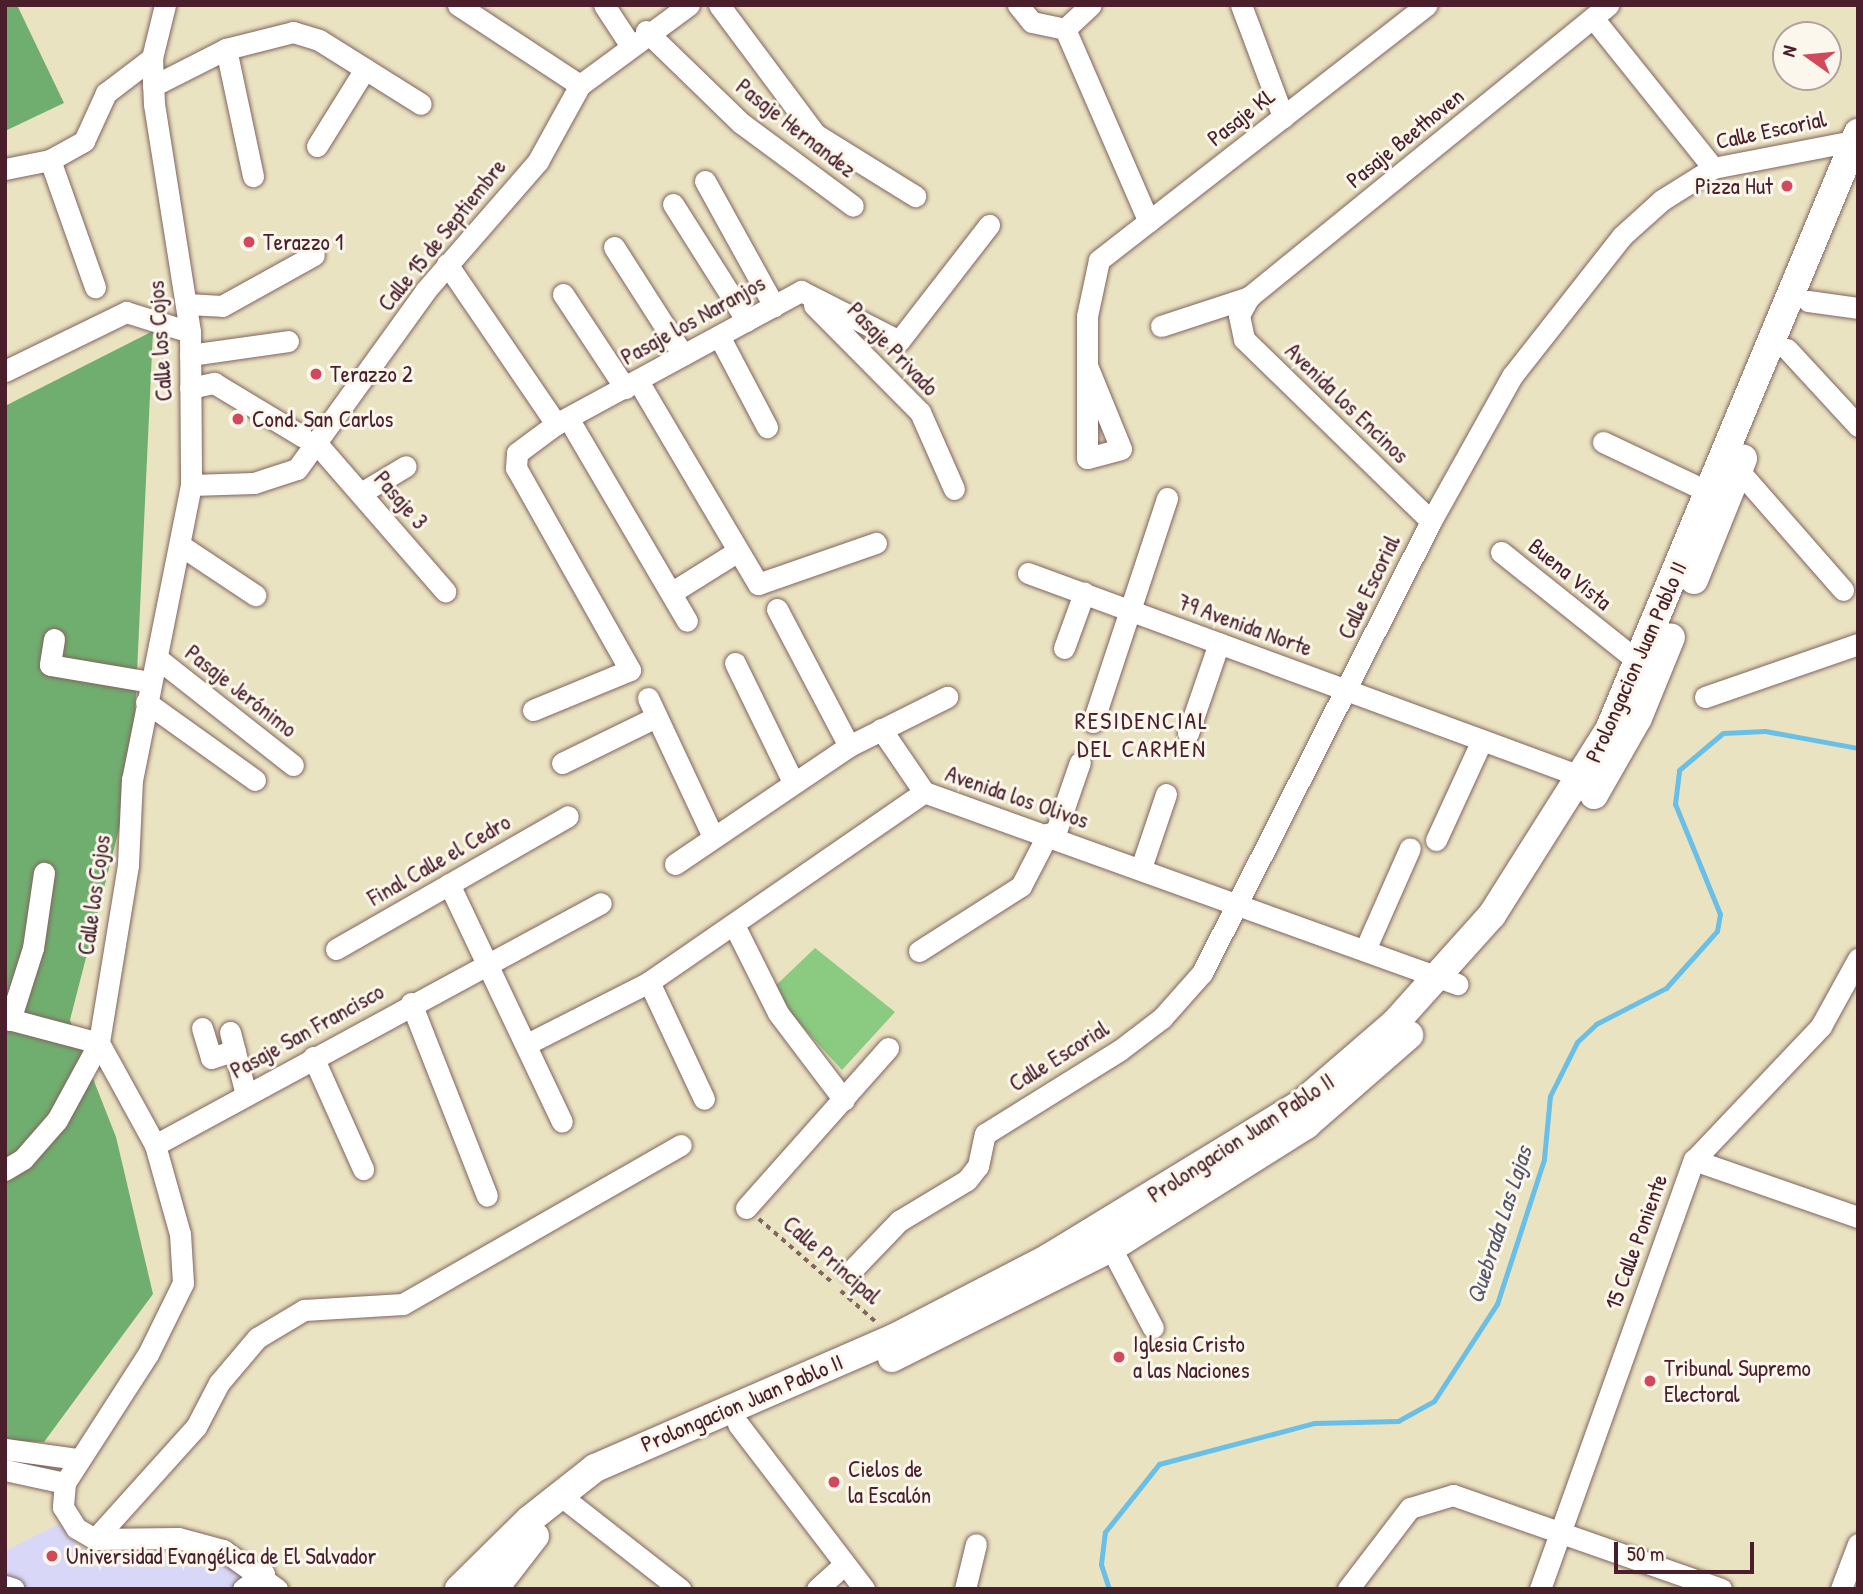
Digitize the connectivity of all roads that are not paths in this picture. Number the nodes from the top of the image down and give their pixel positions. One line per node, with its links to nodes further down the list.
1 (165, 5): 14 (street, Calle los Cojos)
2 (458, 5): 16 (street)
3 (604, 5): 12 (street, Pasaje Hernandez)
4 (689, 5): 12 (street, Calle 15 de Septiembre)
5 (719, 5): 28 (street)
6 (1018, 5): 11 (street)
7 (1091, 5): 11 (street)
8 (1241, 5): 19 (street)
9 (1427, 5): 19 (street, Pasaje KL)
10 (1600, 12): 23 (street); 42 (street, Pasaje Beethoven)
11 (1065, 29): 31 (street)
12 (638, 37): 16 (street, Calle 15 de Septiembre); 30 (street, Pasaje Hernandez)
13 (226, 49): 15 (street); 17 (street); 25 (street)
14 (152, 58): 17 (street, Calle los Cojos); 22 (street)
15 (365, 69): 18 (street); 21 (street)
16 (580, 85): 35 (street, Calle 15 de Septiembre)
17 (153, 86): 40 (street, Calle los Cojos)
18 (421, 104)
19 (1283, 117): 31 (street, Pasaje KL)
20 (1857, 138): 23 (street, Calle Escorial); 65 (main road, Prolongacion Juan Pablo II)
21 (317, 146)
22 (50, 160): 24 (street); 36 (street)
23 (1713, 168): 68 (street, Calle Escorial)
24 (5, 169)
25 (253, 176)
26 (705, 181): 41 (street)
27 (1858, 183): 39 (main road, Prolongacion Juan Pablo II)
28 (915, 195)
29 (673, 204): 44 (street)
30 (853, 206)
31 (1149, 222): 52 (street, Pasaje KL)
32 (989, 226): 37 (street, Pasaje los Naranjos)
33 (614, 247): 51 (street)
34 (314, 256): 40 (street)
35 (447, 264): 56 (street); 59 (street, Calle 15 de Septiembre)
36 (95, 287)
37 (801, 291): 41 (street, Pasaje los Naranjos); 64 (street, Pasaje Privado)
38 (563, 294): 54 (street)
39 (1808, 301): 43 (street); 49 (main road, Prolongacion Juan Pablo II)
40 (186, 304): 46 (street, Calle los Cojos)
41 (774, 306): 44 (street, Pasaje los Naranjos)
42 (1244, 306): 45 (street); 68 (street, Avenida los Encinos)
43 (1858, 308)
44 (747, 321): 47 (street, Pasaje los Naranjos)
45 (1160, 326)
46 (190, 332): 50 (street, Calle los Cojos); 53 (street)
47 (719, 336): 51 (street, Pasaje los Naranjos); 58 (street)
48 (288, 341): 50 (street)
49 (1787, 349): 57 (street); 62 (main road, Prolongacion Juan Pablo II)
50 (190, 355): 55 (street, Calle los Cojos)
51 (683, 355): 54 (street, Pasaje los Naranjos)
52 (1088, 368)
53 (5, 371)
54 (631, 385): 56 (street, Pasaje los Naranjos); 71 (street)
55 (190, 388): 59 (street, Pasaje 3); 63 (street, Calle los Cojos)
56 (562, 421): 76 (street); 94 (street, Pasaje los Naranjos)
57 (1858, 426)
58 (767, 427)
59 (311, 440): 63 (street, Calle 15 de Septiembre); 66 (street, Pasaje 3)
60 (1603, 442): 65 (street)
61 (406, 466): 66 (street)
62 (1739, 471): 74 (street); 105 (main road, Prolongacion Juan Pablo II)
63 (191, 485): 70 (street, Calle los Cojos)
64 (954, 489)
65 (1709, 492): 88 (main road, Prolongacion Juan Pablo II)
66 (360, 493): 75 (street, Pasaje 3)
67 (1167, 498): 80 (street)
68 (1431, 522): 89 (street, Calle Escorial)
69 (876, 543): 71 (street)
70 (183, 547): 78 (street); 86 (street, Calle los Cojos)
71 (738, 551): 76 (street)
72 (1501, 552): 88 (street, Buena Vista)
73 (1028, 573): 77 (street, 79 Avenida Norte)
74 (1843, 590)
75 (445, 591)
76 (674, 591): 81 (street)
77 (1084, 593): 80 (street, 79 Avenida Norte); 85 (street)
78 (254, 595)
79 (777, 609): 100 (street)
80 (1130, 611): 83 (street, 79 Avenida Norte); 96 (street)
81 (687, 621)
82 (54, 639): 90 (street)
83 (1219, 643): 89 (street, 79 Avenida Norte); 98 (street)
84 (1858, 645): 92 (street)
85 (1064, 648)
86 (158, 658): 90 (street, Calle los Cojos); 103 (street, Pasaje Jerónimo)
87 (735, 663): 106 (street)
88 (1640, 663): 105 (main road, Prolongacion Juan Pablo II)
89 (1347, 690): 99 (street, 79 Avenida Norte); 119 (street, Calle Escorial)
90 (148, 692): 104 (street); 131 (street, Calle los Cojos)
91 (947, 697): 97 (street)
92 (1705, 697)
93 (648, 698): 95 (street)
94 (533, 710)
95 (656, 717): 102 (street); 110 (street)
96 (1093, 722)
97 (881, 729): 100 (street); 107 (street)
98 (1188, 733)
99 (1482, 740): 105 (street, 79 Avenida Norte); 112 (street)
100 (849, 746): 106 (street)
101 (1080, 762): 111 (street)
102 (562, 763)
103 (293, 765)
104 (255, 780)
105 (1592, 780): 126 (main road, Prolongacion Juan Pablo II)
106 (793, 782): 110 (street)
107 (924, 792): 111 (street, Avenida los Olivos); 120 (street, Avenida los Olivos)
108 (1166, 794): 115 (street)
109 (568, 816): 117 (street, Final Calle el Cedro)
110 (713, 836): 114 (street)
111 (1051, 836): 115 (street, Avenida los Olivos); 123 (street)
112 (1436, 840)
113 (1410, 848): 122 (street)
114 (675, 864)
115 (1141, 868): 119 (street, Avenida los Olivos)
116 (44, 873): 129 (street)
117 (449, 884): 121 (street, Final Calle el Cedro); 125 (street)
118 (601, 903): 125 (street, Pasaje San Francisco)
119 (1241, 905): 122 (street, Avenida los Olivos); 148 (street, Calle Escorial)
120 (734, 925): 127 (street, Avenida los Olivos); 137 (street)
121 (336, 949)
122 (1366, 950): 126 (street, Avenida los Olivos)
123 (919, 951)
124 (1858, 959): 141 (street, 15 Calle Poniente)
125 (484, 963): 128 (street, Pasaje San Francisco); 132 (street)
126 (1448, 980): 147 (main road, Prolongacion Juan Pablo II); 165 (main road, Prolongacion Juan Pablo II)
127 (649, 982): 132 (street, Avenida los Olivos); 136 (street)
128 (411, 1003): 134 (street, Pasaje San Francisco); 144 (street)
129 (8, 1019): 131 (street)
130 (202, 1028): 135 (street)
131 (99, 1043): 139 (street); 143 (street)
132 (527, 1044): 138 (street)
133 (888, 1048): 137 (street)
134 (313, 1057): 135 (street, Pasaje San Francisco); 142 (street)
135 (246, 1095): 139 (street, Pasaje San Francisco)
136 (705, 1100)
137 (844, 1100): 145 (street)
138 (562, 1122)
139 (155, 1145): 152 (street)
140 (681, 1145): 157 (street)
141 (1693, 1160): 146 (street); 156 (street, 15 Calle Poniente)
142 (363, 1169)
143 (5, 1170)
144 (488, 1196)
145 (746, 1208)
146 (1858, 1217)
147 (1111, 1248): 149 (street); 150 (main road, Prolongacion Juan Pablo II)
148 (850, 1272)
149 (1153, 1328)
150 (738, 1424): 155 (main road, Prolongacion Juan Pablo II); 160 (street)
151 (5, 1449): 152 (street)
152 (78, 1459): 154 (street)
153 (5, 1469): 154 (street)
154 (65, 1483): 157 (street)
155 (570, 1503): 166 (main road, Prolongacion Juan Pablo II); 167 (street)
156 (1562, 1529): 171 (street); 172 (street, 15 Calle Poniente); 173 (street)
157 (95, 1539): 161 (street)
158 (1858, 1544): 174 (street)
159 (976, 1545): 170 (street)
160 (845, 1565): 168 (street); 169 (street)
161 (270, 1584): 164 (street)
162 (5, 1586): 163 (street)
163 (14, 1589)
164 (243, 1589)
165 (459, 1589)
166 (494, 1589)
167 (681, 1589)
168 (817, 1589)
169 (864, 1589)
170 (965, 1589)
171 (1348, 1589)
172 (1540, 1589)
173 (1721, 1589)
174 (1841, 1589)

